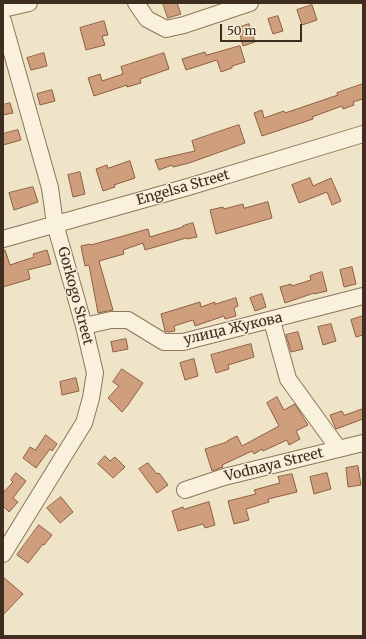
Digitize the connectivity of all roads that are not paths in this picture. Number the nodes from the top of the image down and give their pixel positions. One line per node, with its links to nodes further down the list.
1 (29, 3): 4 (street)
2 (136, 3): 3 (street)
3 (250, 3)
4 (3, 9)
5 (3, 21): 7 (street, Gorkogo Street)
6 (363, 134): 7 (street, Engelsa Street)
7 (55, 224): 8 (street, Engelsa Street); 11 (street, Gorkogo Street)
8 (3, 239)
9 (363, 296): 10 (street, улица Жукова)
10 (272, 321): 11 (street, улица Жукова); 13 (street)
11 (84, 326): 15 (street, Gorkogo Street)
12 (363, 443): 13 (street, Vodnaya Street)
13 (338, 448): 14 (street, Vodnaya Street)
14 (185, 490)
15 (3, 554)

